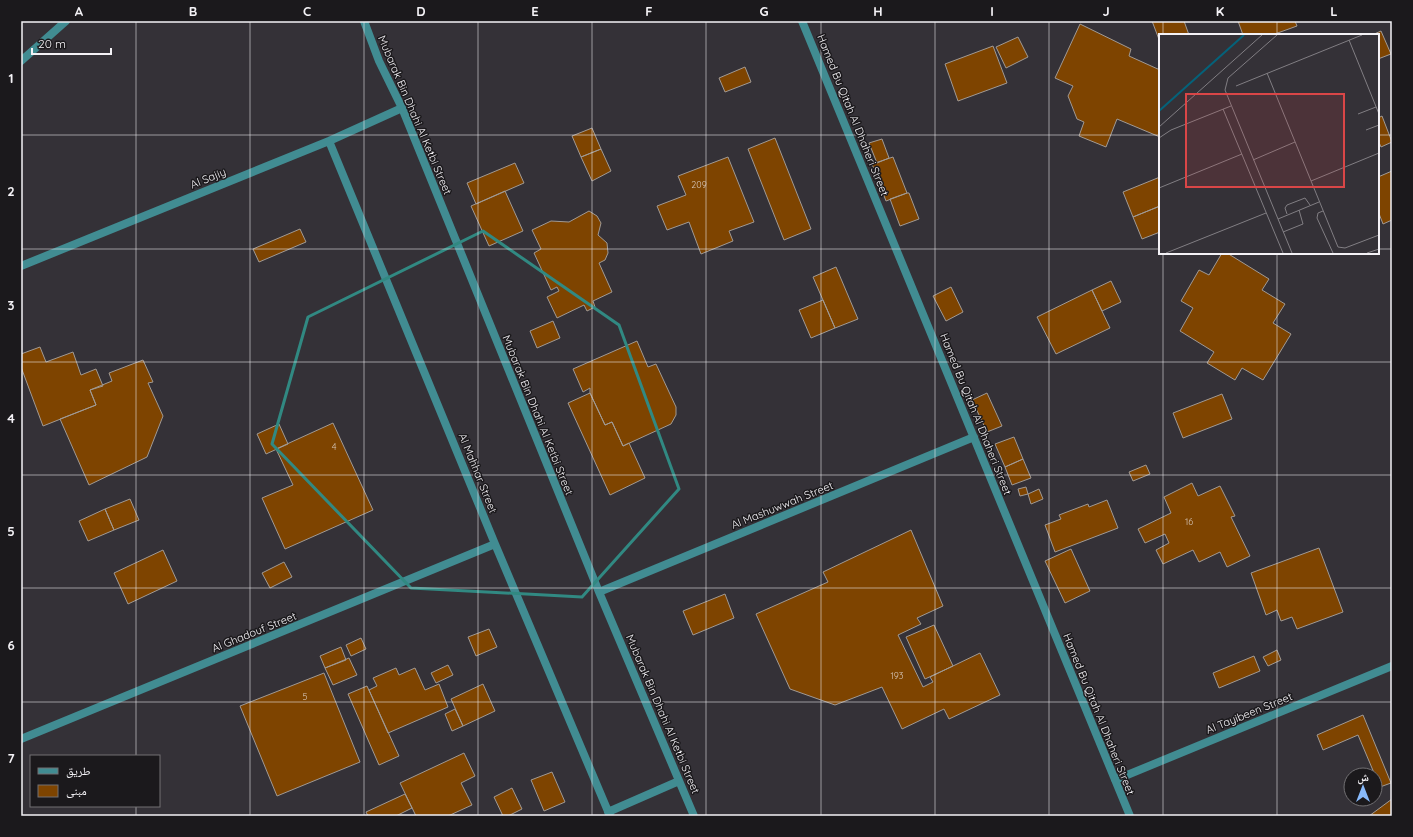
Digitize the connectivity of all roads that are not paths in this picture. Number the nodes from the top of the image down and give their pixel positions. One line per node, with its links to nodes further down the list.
1 (66, 21): 4 (street)
2 (364, 21): 5 (street, Mubarak Bin Dhahi Al Ketbi Street)
3 (802, 21): 8 (street, Hamed Bu Qitah Al Dhaheri Street)
4 (21, 61)
5 (402, 108): 6 (street, Al Sajiy); 10 (street, Mubarak Bin Dhahi Al Ketbi Street)
6 (329, 141): 7 (street, Al Sajiy); 9 (street, Al Mahhar Street)
7 (21, 266)
8 (974, 438): 10 (street, Al Mashuwwah Street); 13 (street, Hamed Bu Qitah Al Dhaheri Street)
9 (495, 544): 12 (street, Al Ghadouf Street); 15 (street, Al Mahhar Street)
10 (598, 592): 14 (street, Mubarak Bin Dhahi Al Ketbi Street)
11 (1392, 666): 13 (street, Al Tayibeen Street)
12 (21, 739)
13 (1115, 780): 17 (street, Hamed Bu Qitah Al Dhaheri Street)
14 (679, 781): 15 (street, Al Mahhar Street); 16 (street, Mubarak Bin Dhahi Al Ketbi Street)
15 (609, 814)
16 (694, 816)
17 (1130, 816)

